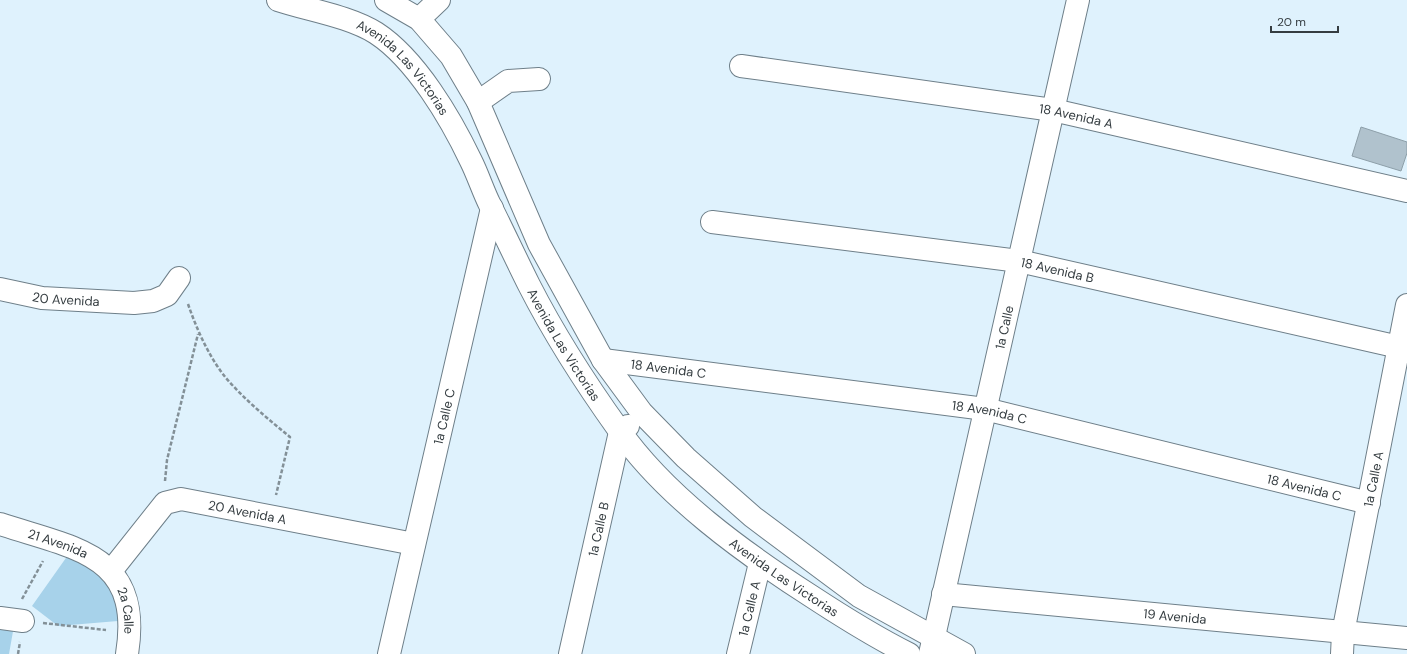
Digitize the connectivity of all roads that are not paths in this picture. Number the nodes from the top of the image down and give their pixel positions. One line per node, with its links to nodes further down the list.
1 (278, 0): 12 (street, Avenida Las Victorias)
2 (386, 0): 5 (street, Avenida Las Victorias)
3 (439, 0): 5 (street)
4 (1078, 0): 9 (street, 1a Calle)
5 (419, 19): 8 (street, Avenida Las Victorias)
6 (741, 66): 9 (street, 18 Avenida A)
7 (539, 79): 8 (street)
8 (478, 102): 11 (street, Avenida Las Victorias)
9 (1053, 110): 10 (street, 18 Avenida A); 14 (street, 1a Calle)
10 (1407, 192)
11 (518, 195): 12 (street); 19 (street, Avenida Las Victorias)
12 (492, 208): 22 (street, Avenida Las Victorias); 25 (street, 1a Calle C)
13 (712, 222): 14 (street, 18 Avenida B)
14 (1019, 261): 18 (street, 18 Avenida B); 20 (street, 1a Calle)
15 (178, 278): 16 (street, 20 Avenida)
16 (0, 289)
17 (1407, 305): 18 (street, 1a Calle A)
18 (1399, 347): 23 (street, 1a Calle A)
19 (603, 360): 20 (street, 18 Avenida C); 21 (street, Avenida Las Victorias)
20 (985, 409): 23 (street, 18 Avenida C); 28 (street, 1a Calle)
21 (642, 413): 22 (street); 31 (street, Avenida Las Victorias)
22 (620, 432): 26 (street, Avenida Las Victorias); 34 (street, 1a Calle B)
23 (1369, 503): 29 (street, 1a Calle A)
24 (0, 524): 27 (street, 21 Avenida)
25 (414, 544): 27 (street, 20 Avenida A); 33 (street, 1a Calle C)
26 (760, 563): 35 (street, 1a Calle A); 36 (street, Avenida Las Victorias)
27 (111, 571): 32 (street, 2a Calle)
28 (943, 594): 29 (street, 19 Avenida); 31 (street, 1a Calle)
29 (1343, 633): 30 (street, 19 Avenida); 38 (street, 1a Calle A)
30 (1407, 638)
31 (932, 646): 37 (street)
32 (127, 654)
33 (388, 654)
34 (570, 654)
35 (738, 654)
36 (909, 654)
37 (964, 654)
38 (1342, 654)

